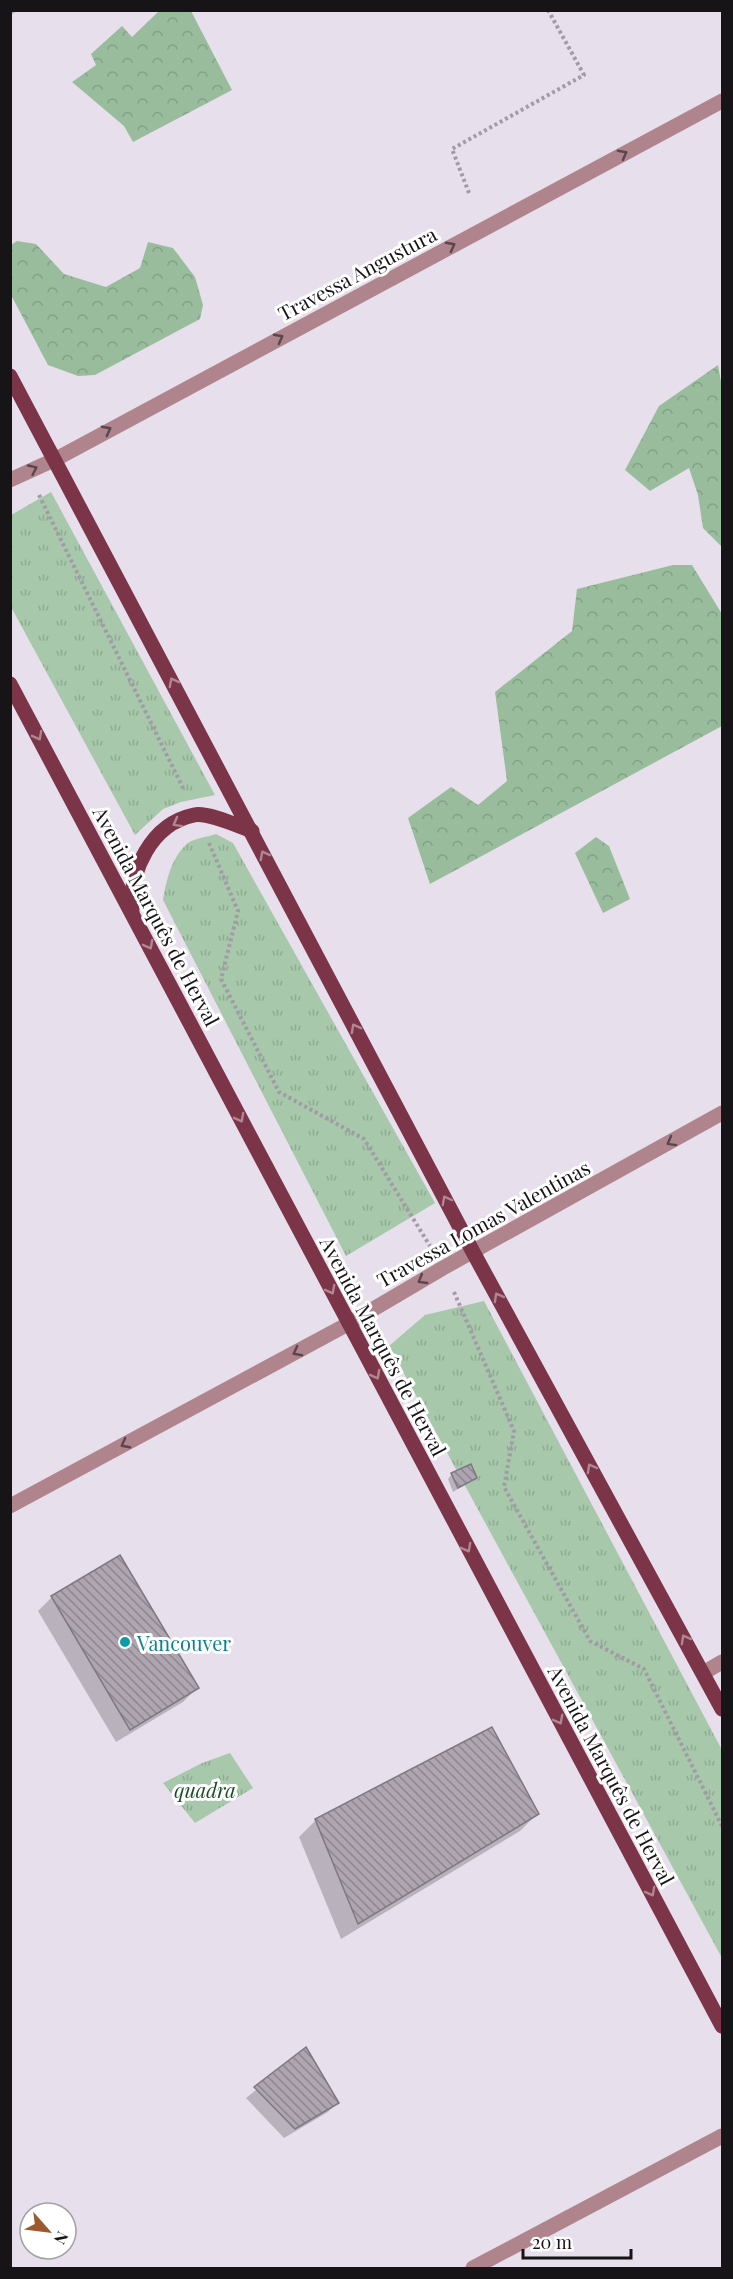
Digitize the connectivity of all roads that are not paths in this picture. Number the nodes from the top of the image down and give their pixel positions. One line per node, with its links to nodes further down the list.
1 (723, 101): 3 (street, Travessa Angustura, one-way to 1)
2 (10, 376): 3 (main road)
3 (56, 459): 4 (street, Travessa Angustura, one-way to 3); 6 (main road, one-way to 3)
4 (10, 480)
5 (10, 684): 7 (main road, Avenida Marquês de Herval, one-way to 7)
6 (252, 831): 7 (main road, one-way to 7); 9 (main road, one-way to 6)
7 (132, 914): 10 (main road, Avenida Marquês de Herval, one-way to 10)
8 (723, 1113): 9 (street, Travessa Lomas Valentinas, one-way to 9)
9 (473, 1252): 10 (street, Travessa Lomas Valentinas, one-way to 10); 13 (main road, one-way to 9)
10 (348, 1324): 11 (street, Travessa Lomas Valentinas, one-way to 11); 15 (main road, Avenida Marquês de Herval, one-way to 15)
11 (10, 1506)
12 (723, 1662): 13 (street)
13 (703, 1673): 14 (main road)
14 (723, 1709)
15 (723, 2026)
16 (723, 2136): 17 (street)
17 (473, 2268)

